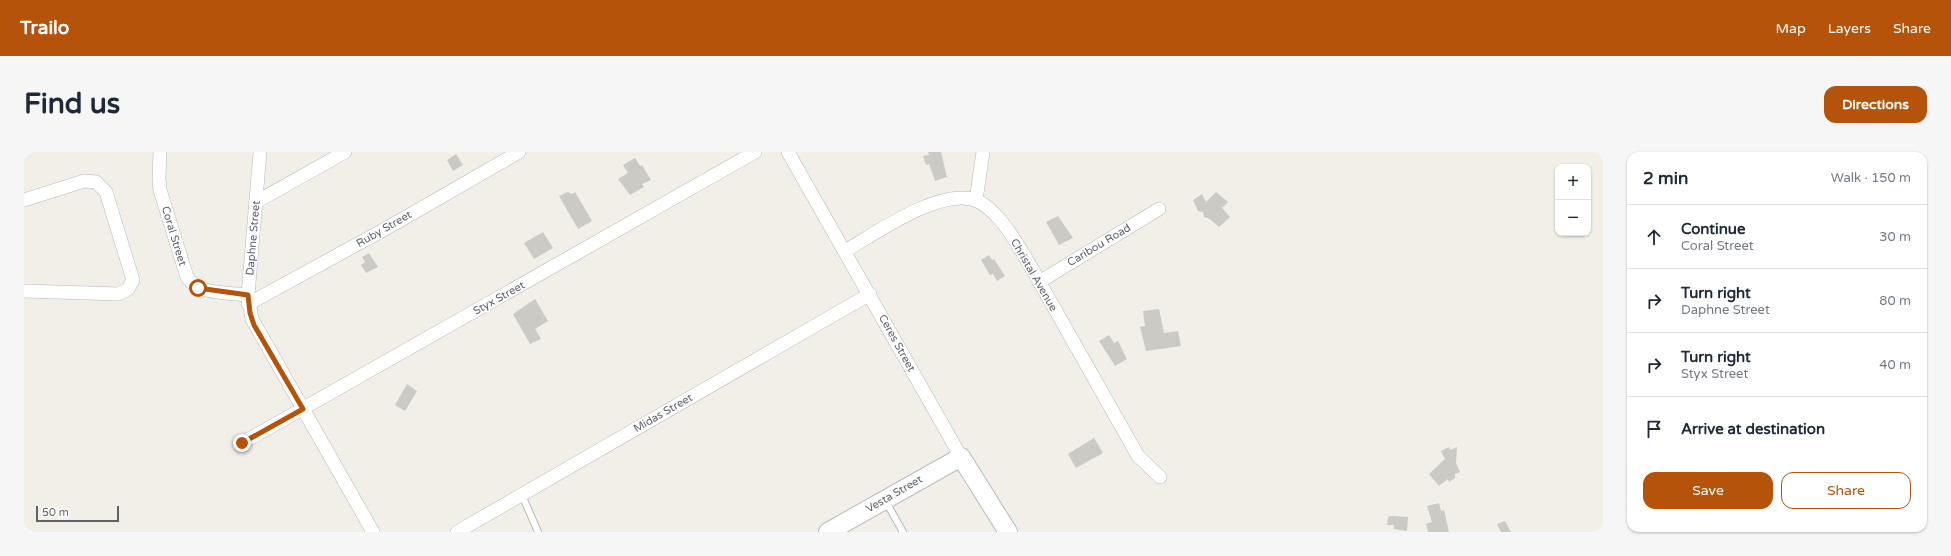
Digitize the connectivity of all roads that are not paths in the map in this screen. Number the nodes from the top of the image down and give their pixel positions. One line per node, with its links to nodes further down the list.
1 (160, 152): 16 (street, Coral Street)
2 (260, 152): 10 (street, Daphne Street)
3 (345, 152): 10 (street)
4 (519, 152): 16 (street, Ruby Street)
5 (755, 152): 17 (street, Styx Street)
6 (788, 152): 12 (street, Ceres Street)
7 (983, 152): 9 (street)
8 (24, 200): 14 (street)
9 (976, 200): 12 (street); 13 (street, Christal Avenue)
10 (256, 202): 16 (street, Daphne Street)
11 (1159, 209): 13 (street, Caribou Road)
12 (845, 251): 15 (street, Ceres Street)
13 (1039, 282): 20 (street, Christal Avenue)
14 (24, 291)
15 (870, 294): 19 (street, Ceres Street); 21 (street, Midas Street)
16 (248, 300): 17 (street, Daphne Street)
17 (303, 409): 18 (street, Styx Street); 23 (street, Daphne Street)
18 (242, 443)
19 (961, 457): 22 (street, Vesta Street); 28 (street, Ceres Street)
20 (1160, 477)
21 (522, 495): 24 (street, Midas Street); 25 (lane)
22 (885, 500): 26 (street, Vesta Street); 27 (lane)
23 (372, 532)
24 (456, 532)
25 (538, 532)
26 (828, 532)
27 (903, 532)
28 (1008, 532)

